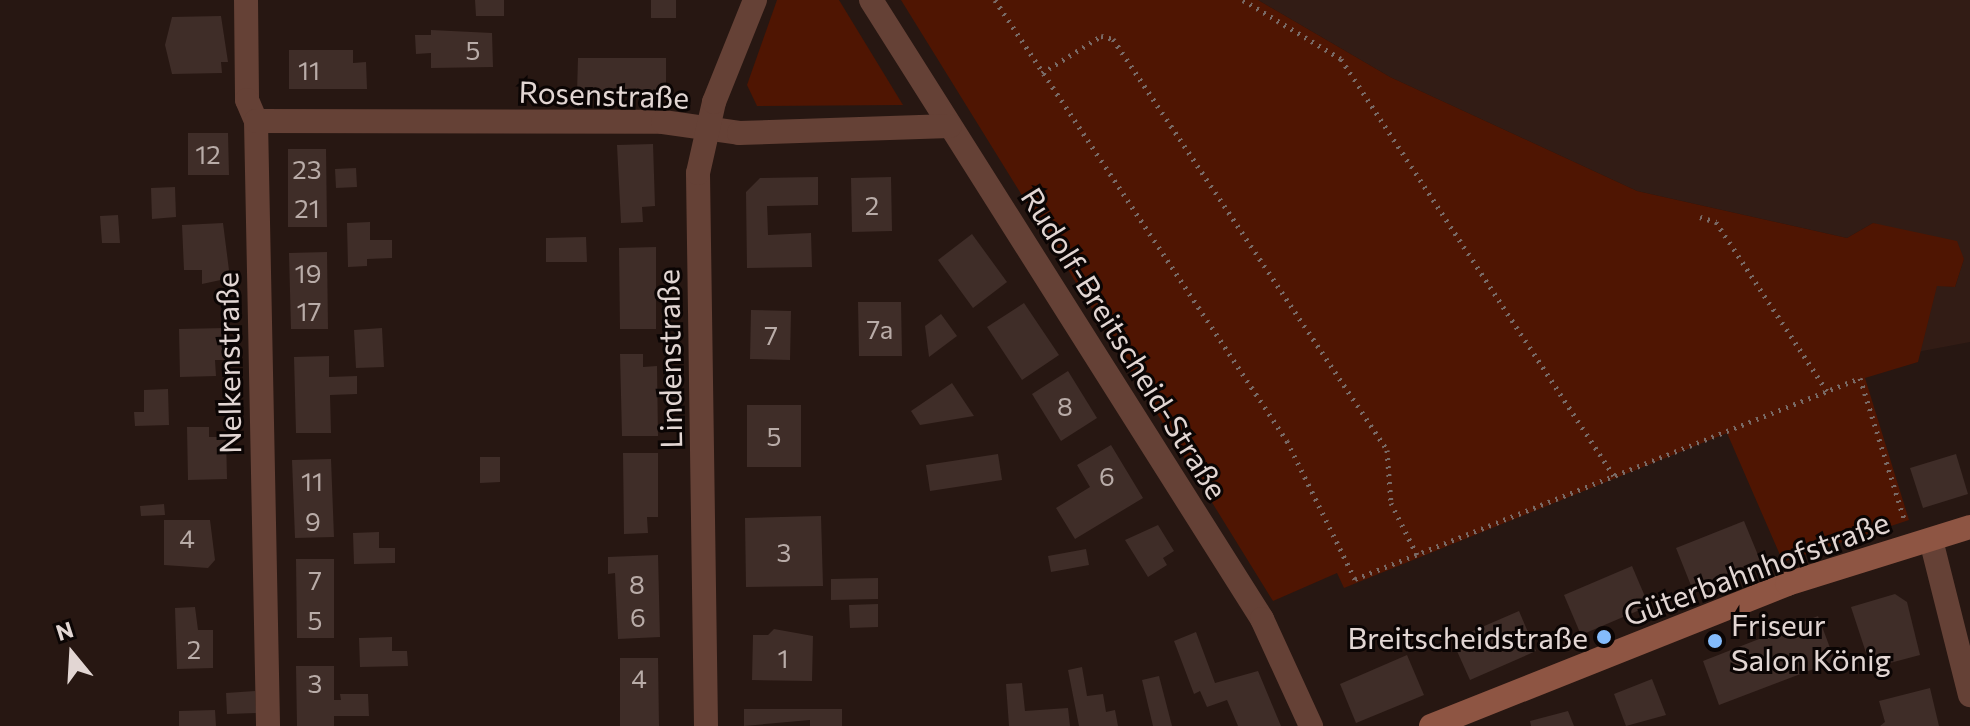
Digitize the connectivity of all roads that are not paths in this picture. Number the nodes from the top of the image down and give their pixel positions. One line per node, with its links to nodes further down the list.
1 (246, 0): 4 (street, Nelkenstraße)
2 (755, 0): 6 (street, Lindenstraße)
3 (871, 0): 5 (street, Rudolf-Breitscheid-Straße)
4 (256, 121): 6 (street, Rosenstraße); 10 (street, Nelkenstraße)
5 (950, 126): 6 (street, Rosenstraße); 12 (street, Rudolf-Breitscheid-Straße)
6 (705, 131): 11 (street, Lindenstraße)
7 (1970, 527): 8 (street, Güterbahnhofstraße)
8 (1921, 543): 9 (street); 13 (street, Güterbahnhofstraße)
9 (1970, 695)
10 (268, 726)
11 (706, 726)
12 (1311, 726)
13 (1431, 726)

